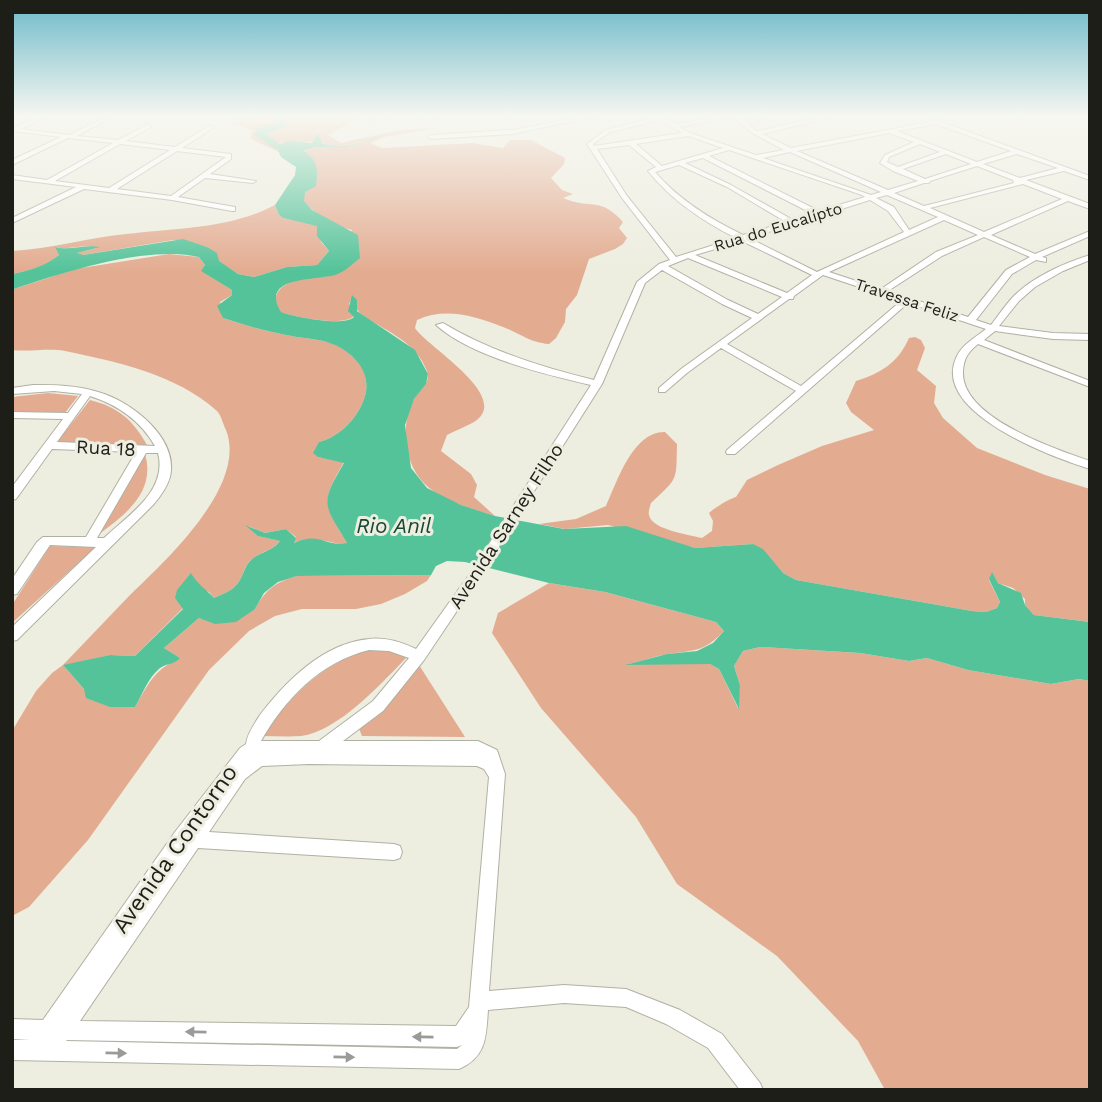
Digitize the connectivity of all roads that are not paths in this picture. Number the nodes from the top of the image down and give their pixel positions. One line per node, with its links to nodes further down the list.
1 (73, 168): 19 (street)
2 (144, 168): 24 (street)
3 (216, 168): 16 (street)
4 (606, 168): 43 (street)
5 (657, 168): 39 (street, Travessa Feliz)
6 (692, 168): 35 (street)
7 (730, 168): 32 (street)
8 (788, 168): 27 (street)
9 (832, 168): 25 (street)
10 (892, 168): 15 (street)
11 (900, 168): 15 (street)
12 (966, 168): 21 (street, Rua do Eucalípto)
13 (984, 168): 22 (street)
14 (1064, 169): 18 (street); 22 (street)
15 (895, 170): 21 (street)
16 (206, 176): 20 (street); 26 (street)
17 (12, 177): 19 (street)
18 (1090, 178)
19 (49, 181): 23 (street)
20 (253, 181)
21 (927, 182): 25 (street, Rua do Eucalípto)
22 (1018, 182): 28 (street); 30 (street)
23 (85, 186): 24 (street); 34 (street)
24 (112, 189): 26 (street)
25 (890, 194): 27 (street, Rua do Eucalípto); 30 (street)
26 (172, 198): 31 (street)
27 (873, 199): 32 (street, Rua do Eucalípto); 36 (street)
28 (1065, 200): 29 (street); 38 (street)
29 (1090, 207)
30 (923, 208): 33 (street)
31 (232, 209)
32 (820, 214): 35 (street, Rua do Eucalípto)
33 (944, 217): 36 (street); 38 (street)
34 (12, 220)
35 (792, 222): 39 (street, Rua do Eucalípto)
36 (907, 232): 45 (street)
37 (1090, 233): 42 (street)
38 (984, 234): 42 (street); 46 (street)
39 (743, 237): 40 (street, Rua do Eucalípto); 45 (street, Travessa Feliz)
40 (688, 255): 43 (street, Rua do Eucalípto); 47 (street)
41 (1090, 257): 52 (street)
42 (1039, 258): 50 (street)
43 (674, 260): 44 (street, Rua do Eucalípto)
44 (662, 266): 49 (street); 56 (street, Avenida Sarney Filho)
45 (820, 274): 46 (street, Travessa Feliz); 47 (street)
46 (881, 292): 48 (street, Travessa Feliz)
47 (790, 297): 49 (street)
48 (906, 301): 50 (street, Travessa Feliz); 59 (street)
49 (760, 318): 55 (street)
50 (970, 321): 52 (street, Travessa Feliz)
51 (440, 325): 56 (street)
52 (992, 328): 53 (street, Travessa Feliz); 54 (street)
53 (1090, 337)
54 (976, 340): 57 (street); 68 (street)
55 (722, 345): 58 (street); 59 (street)
56 (597, 384): 72 (street, Avenida Sarney Filho)
57 (1090, 384)
58 (662, 390)
59 (802, 390): 67 (street)
60 (12, 391): 61 (street)
61 (88, 392): 63 (street); 66 (street)
62 (12, 415): 63 (street)
63 (71, 416): 64 (street)
64 (50, 445): 65 (street, Rua 18); 69 (street)
65 (143, 449): 66 (street, Rua 18); 70 (street)
66 (162, 450): 71 (street)
67 (731, 452)
68 (1090, 465)
69 (12, 496)
70 (89, 542): 71 (street); 73 (street)
71 (108, 543): 74 (street)
72 (475, 575): 75 (street, Avenida Sarney Filho)
73 (12, 590)
74 (12, 636)
75 (419, 656): 76 (street, Avenida Sarney Filho); 77 (street)
76 (316, 752): 77 (street, Avenida Contorno); 80 (street, Avenida Contorno)
77 (256, 754): 78 (street, Avenida Contorno)
78 (187, 839): 79 (street); 82 (street, Avenida Contorno)
79 (394, 852)
80 (478, 1006): 82 (street, one-way to 82); 83 (street, Avenida Contorno, one-way to 80); 84 (street)
81 (12, 1029): 82 (street)
82 (55, 1030): 83 (street, Avenida Contorno)
83 (31, 1051)
84 (752, 1090)

